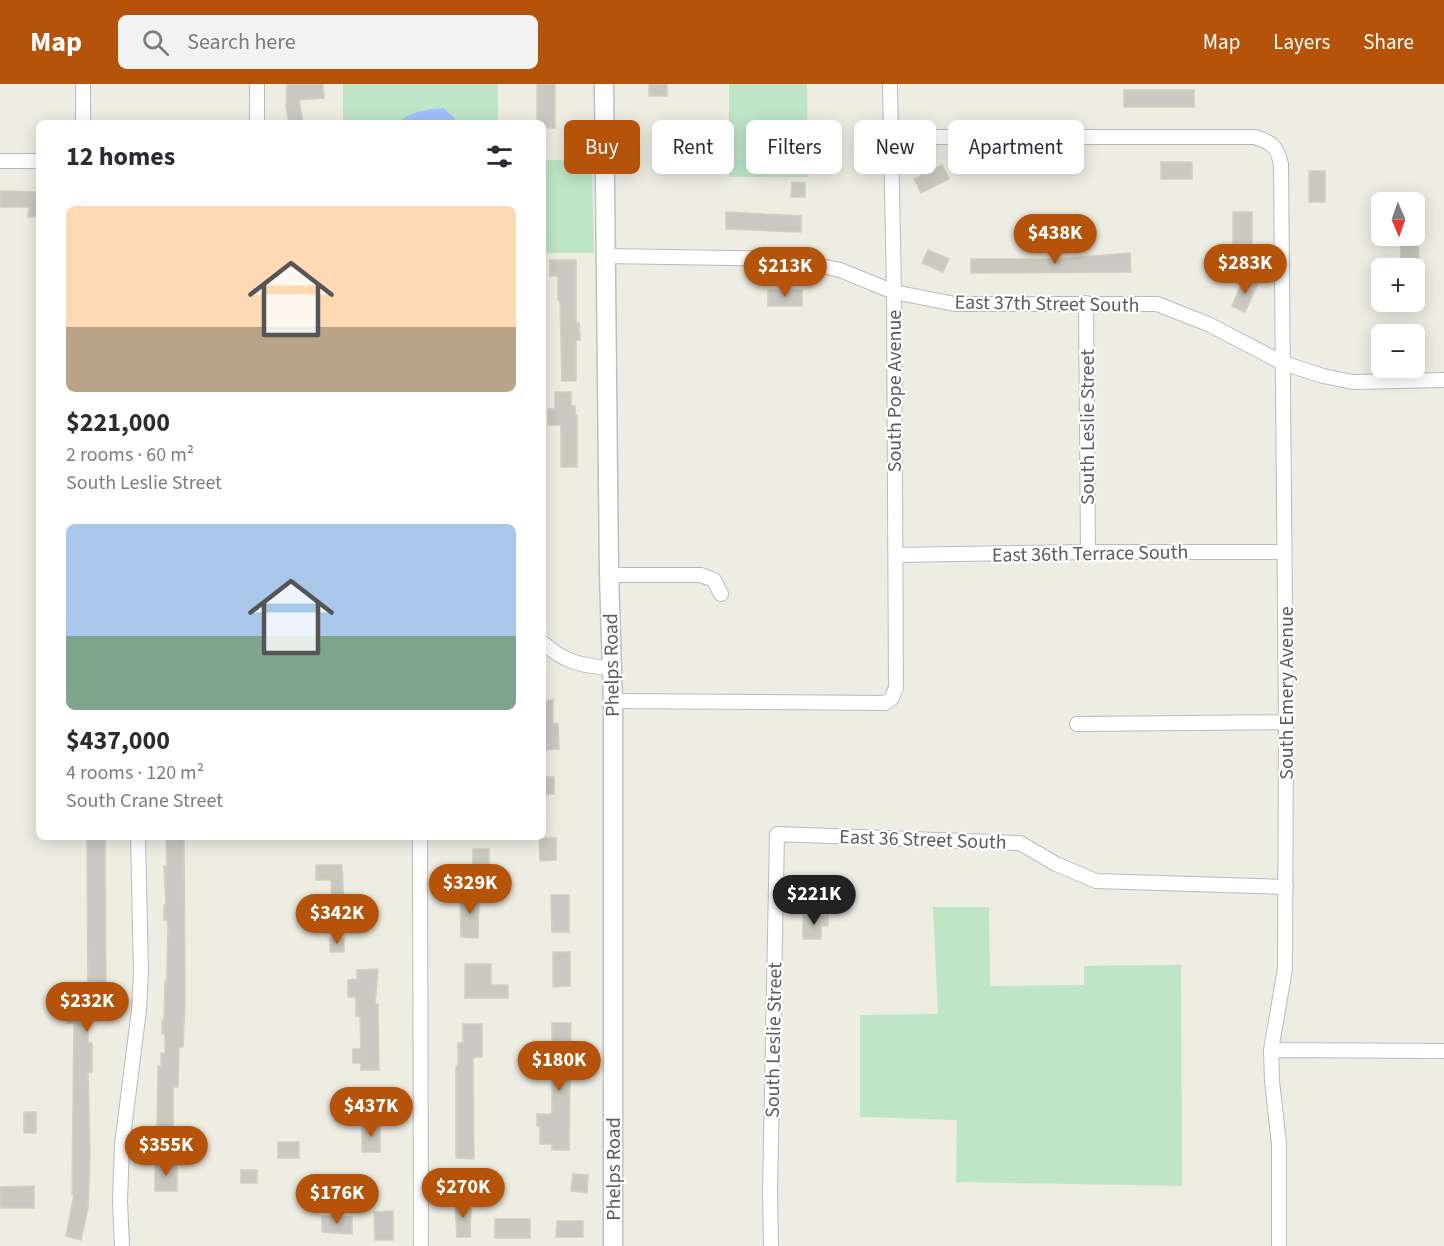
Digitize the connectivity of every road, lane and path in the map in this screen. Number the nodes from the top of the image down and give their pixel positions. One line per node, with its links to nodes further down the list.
1 (83, 84): 5 (street)
2 (257, 84): 6 (street)
3 (604, 84): 12 (street, Phelps Road)
4 (890, 84): 7 (street, South Pope Avenue)
5 (83, 120)
6 (257, 120)
7 (891, 120)
8 (936, 137): 15 (street, South Emery Avenue)
9 (0, 161): 10 (street)
10 (36, 161)
11 (892, 174): 13 (street, South Pope Avenue)
12 (605, 256): 13 (street, East 37th Street South); 20 (street, Phelps Road)
13 (894, 292): 14 (street, East 37th Street South); 19 (street, South Pope Avenue)
14 (1086, 303): 15 (street, East 37th Street South); 17 (street, South Leslie Street)
15 (1283, 363): 16 (street, East 37th Street South); 18 (street, South Emery Avenue)
16 (1444, 380)
17 (1088, 552): 18 (street, East 36th Terrace South); 19 (street, East 36th Terrace South)
18 (1285, 552): 25 (street, South Emery Avenue)
19 (896, 555): 24 (street, South Pope Avenue)
20 (609, 575): 21 (street); 23 (street, Phelps Road)
21 (721, 594)
22 (546, 646): 23 (street)
23 (612, 668): 24 (street, Phelps Road)
24 (613, 701): 35 (street, Phelps Road)
25 (1286, 722): 26 (street); 30 (street, South Emery Avenue)
26 (1077, 724)
27 (777, 834): 30 (street, East 36 Street South); 36 (street, South Leslie Street)
28 (138, 840): 33 (street)
29 (420, 840): 34 (street)
30 (1286, 887): 31 (street, South Emery Avenue)
31 (1271, 1050): 32 (street); 37 (street, South Emery Avenue)
32 (1444, 1051)
33 (122, 1246)
34 (421, 1246)
35 (613, 1246)
36 (771, 1246)
37 (1279, 1246)

